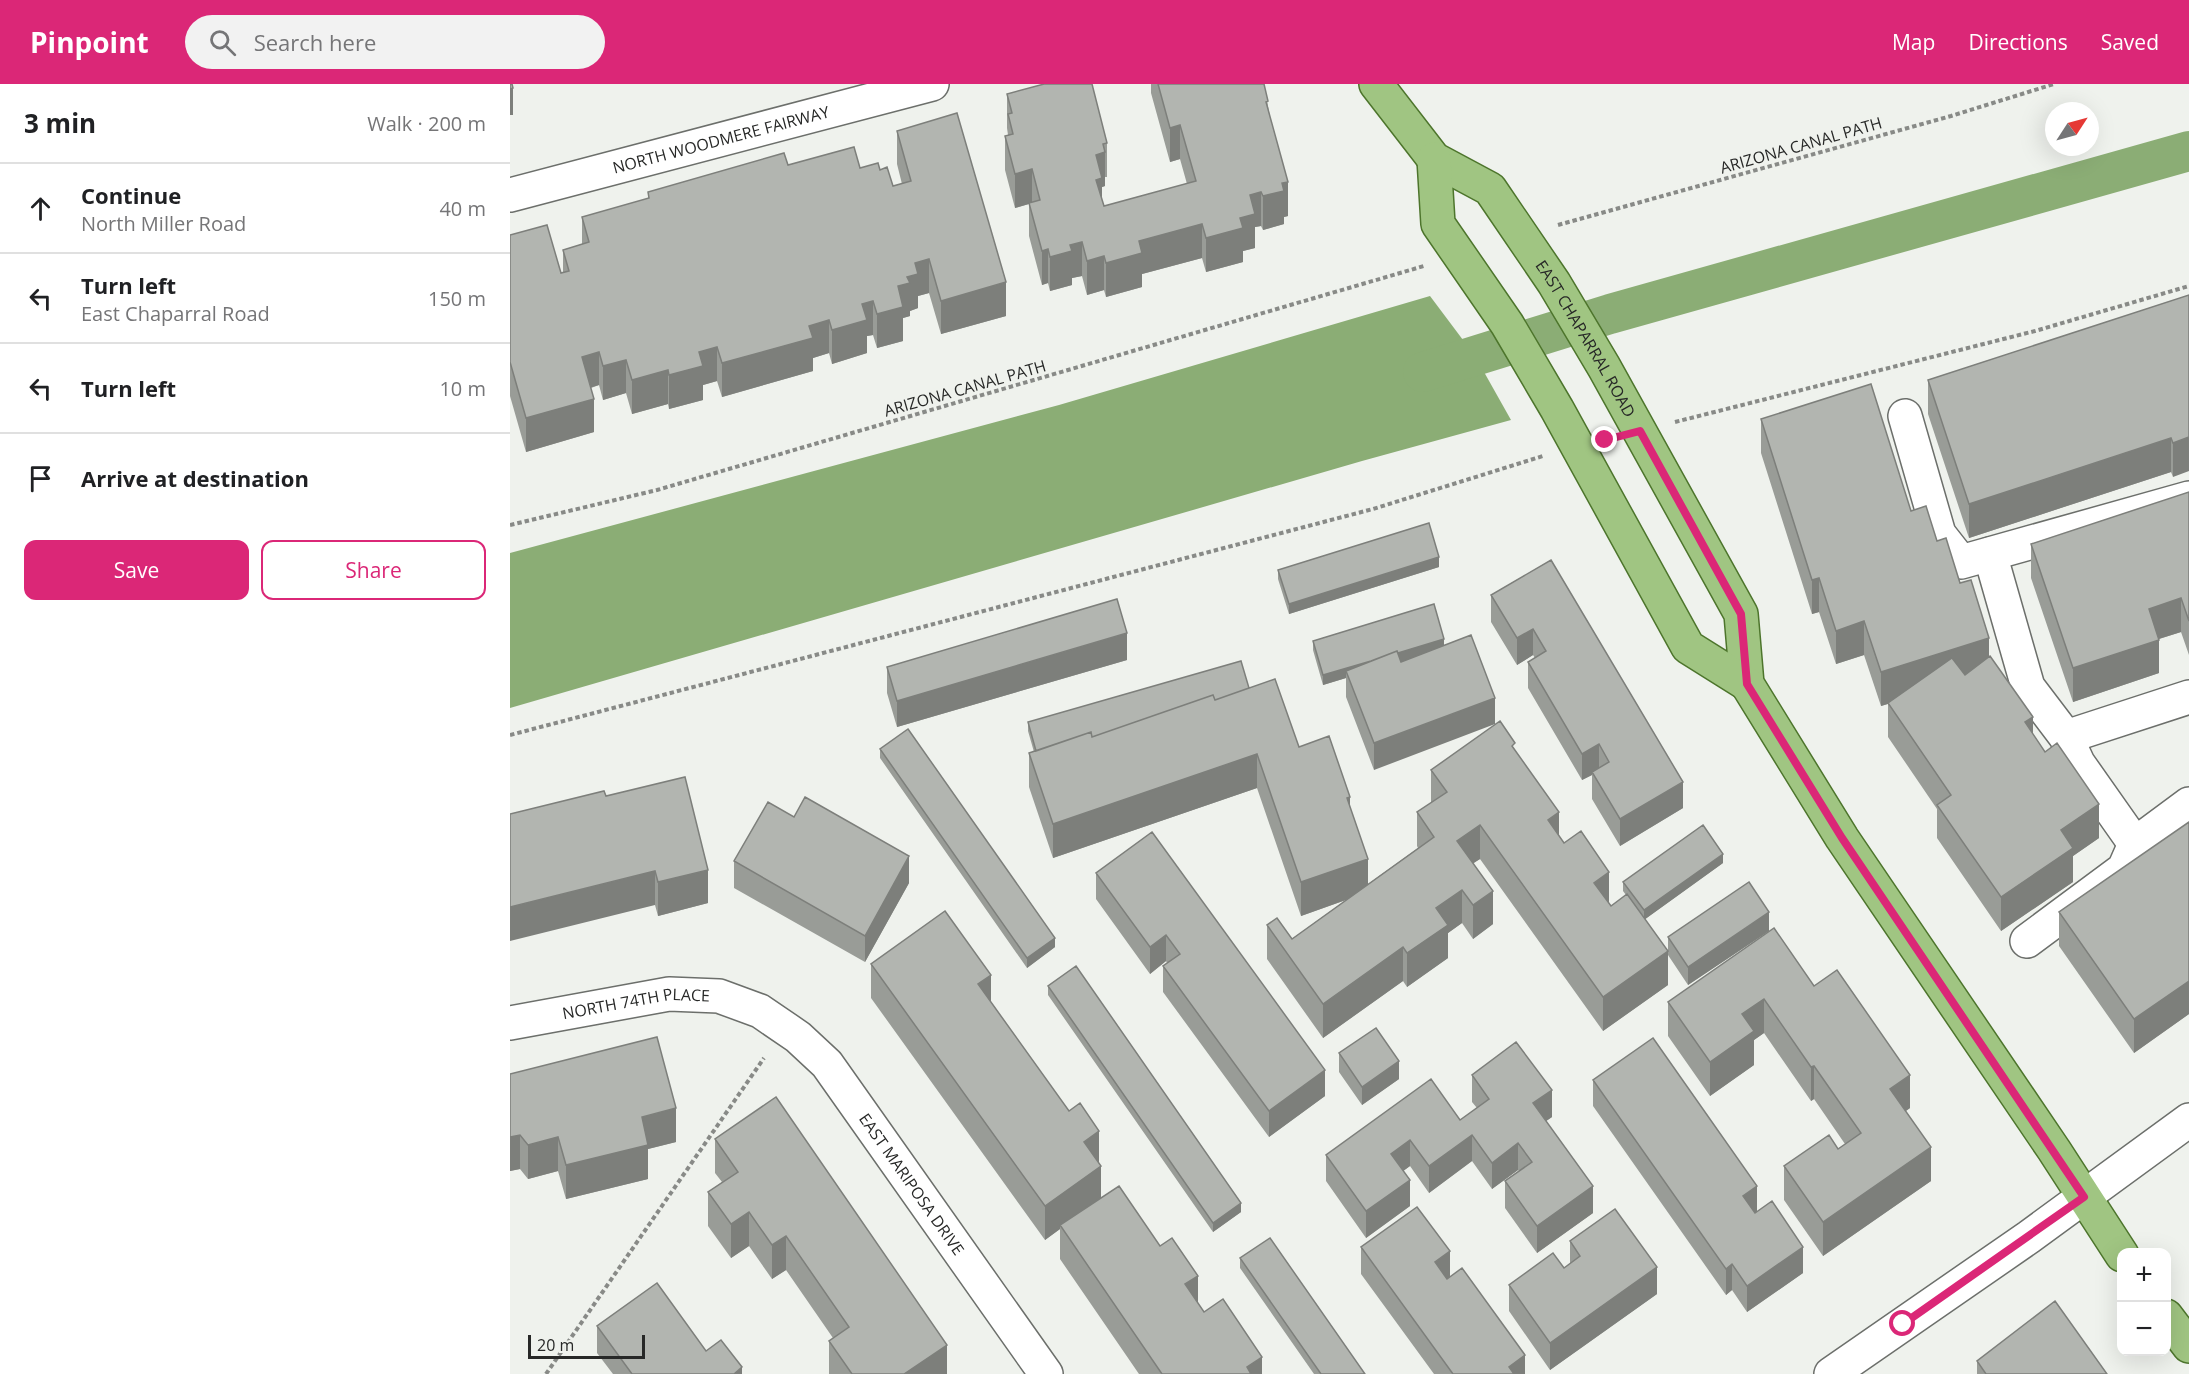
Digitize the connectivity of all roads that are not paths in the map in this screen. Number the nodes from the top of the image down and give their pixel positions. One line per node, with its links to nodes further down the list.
1 (1376, 84): 3 (main road, EAST CHAPARRAL ROAD)
2 (924, 85): 4 (street, NORTH WOODMERE FAIRWAY)
3 (1434, 159): 8 (main road, EAST CHAPARRAL ROAD); 8 (main road, EAST CHAPARRAL ROAD)
4 (510, 195)
5 (1905, 416): 7 (street)
6 (2189, 498): 7 (street)
7 (1990, 554): 10 (street)
8 (1747, 684): 17 (main road, EAST CHAPARRAL ROAD)
9 (2189, 697): 10 (street)
10 (2066, 737): 12 (street)
11 (2189, 804): 12 (street)
12 (2135, 844): 13 (street)
13 (2027, 941)
14 (760, 1011): 15 (street, NORTH 74TH PLACE); 21 (street, EAST MARIPOSA DRIVE)
15 (510, 1023)
16 (2189, 1120): 17 (street)
17 (2084, 1197): 18 (main road, EAST CHAPARRAL ROAD); 22 (street)
18 (2117, 1249)
19 (2171, 1323): 20 (main road)
20 (2189, 1346)
21 (1046, 1374)
22 (1831, 1374)

